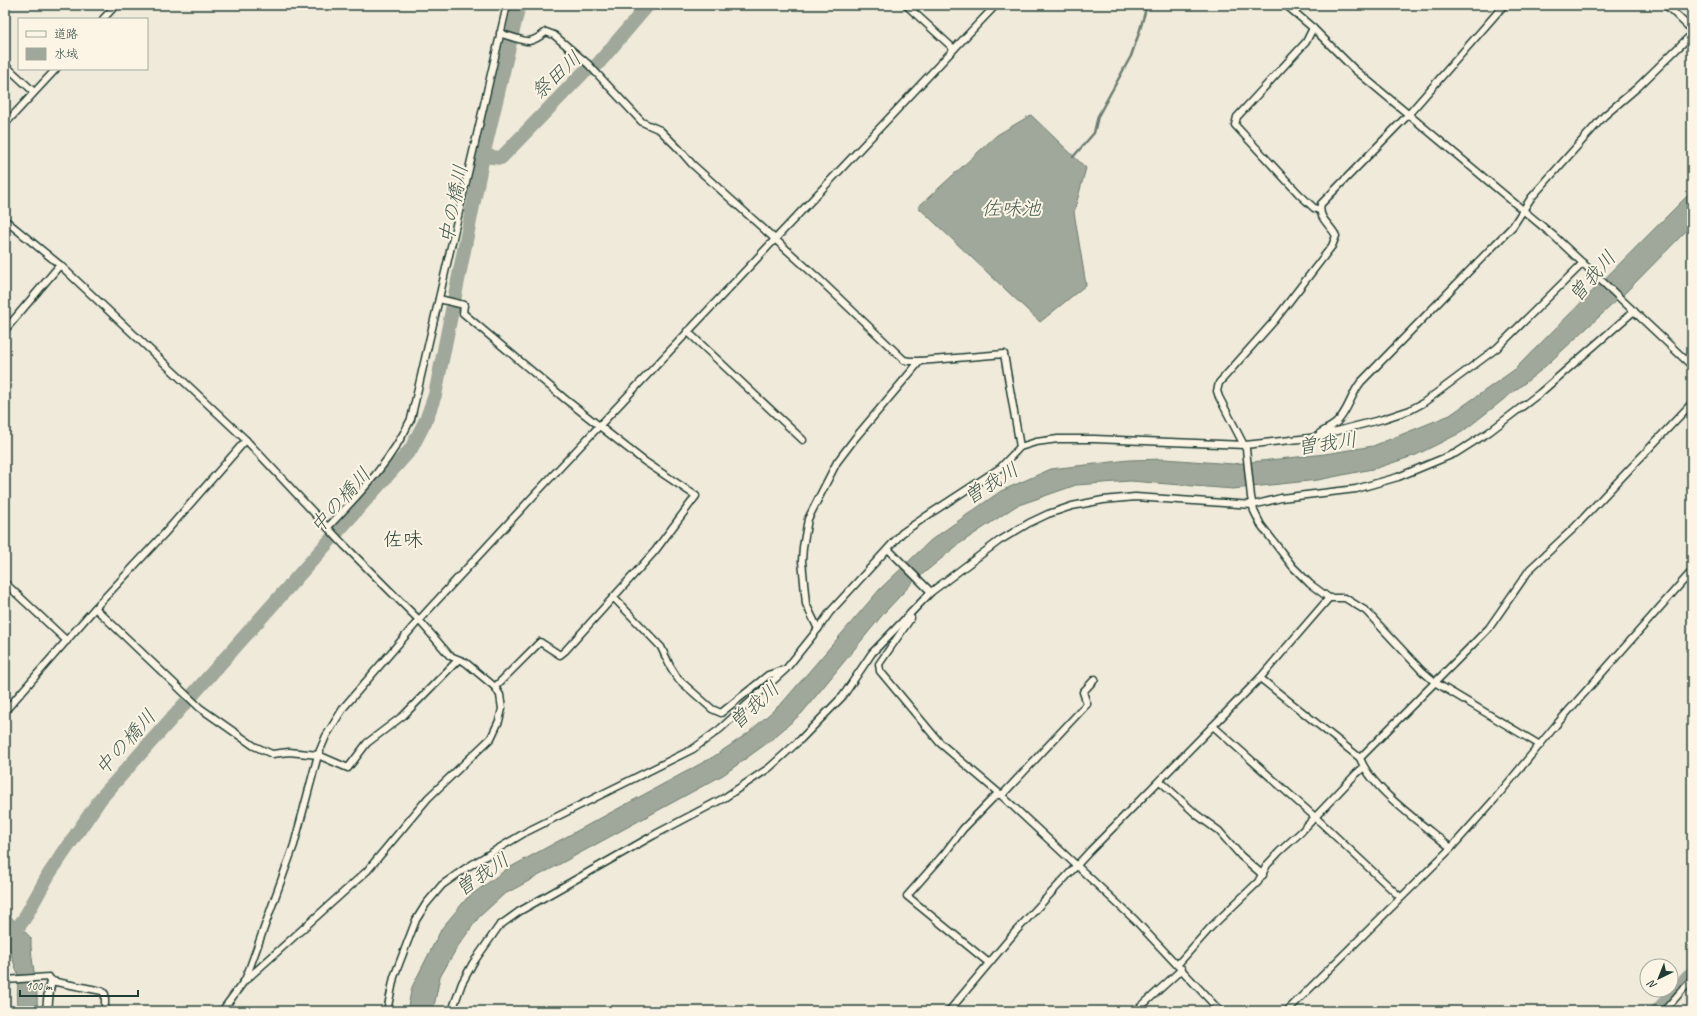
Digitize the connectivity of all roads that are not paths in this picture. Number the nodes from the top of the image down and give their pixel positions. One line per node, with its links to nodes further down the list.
1 (116, 5): 8 (street)
2 (507, 5): 11 (street)
3 (906, 5): 13 (street)
4 (996, 5): 13 (street)
5 (1286, 5): 9 (street)
6 (1504, 5): 17 (street)
7 (1666, 5): 10 (street)
8 (104, 18)
9 (1313, 28): 17 (street); 20 (street)
10 (1692, 30)
11 (501, 34): 22 (street); 25 (street)
12 (1692, 34): 19 (street)
13 (954, 49): 22 (street)
14 (5, 65): 16 (street)
15 (55, 70): 16 (street)
16 (34, 92): 18 (street)
17 (1408, 115): 19 (street); 20 (street)
18 (5, 124)
19 (1523, 209): 23 (street); 33 (street)
20 (1319, 210): 37 (street)
21 (5, 220): 24 (street)
22 (774, 239): 28 (street); 29 (street)
23 (1583, 263): 26 (street); 33 (street)
24 (60, 266): 27 (street); 34 (street)
25 (440, 299): 32 (street); 39 (street)
26 (1634, 311): 30 (street); 38 (street)
27 (5, 330)
28 (687, 331): 32 (street); 35 (street)
29 (920, 361): 36 (street); 49 (street)
30 (1692, 366)
31 (1692, 402): 55 (street)
32 (599, 426): 44 (street); 48 (street)
33 (1310, 438): 37 (street)
34 (246, 440): 39 (street); 47 (street)
35 (803, 440)
36 (1020, 447): 37 (street); 40 (street)
37 (1246, 447): 38 (street)
38 (1253, 505): 43 (street); 45 (street)
39 (328, 527): 48 (street)
40 (890, 552): 43 (street); 49 (street)
41 (1692, 571): 59 (street)
42 (5, 583): 50 (street)
43 (930, 590): 46 (street)
44 (614, 598): 52 (street); 56 (street)
45 (1329, 598): 53 (street); 55 (street)
46 (918, 607): 64 (street); 80 (street)
47 (94, 608): 50 (street); 60 (street)
48 (419, 620): 51 (street); 60 (street)
49 (818, 629): 52 (street)
50 (67, 641): 57 (street)
51 (458, 660): 56 (street); 60 (street)
52 (786, 669): 79 (street)
53 (1260, 678): 58 (street); 61 (street)
54 (1095, 679): 64 (street)
55 (1436, 683): 59 (street); 61 (street)
56 (495, 687): 75 (street)
57 (5, 711)
58 (1213, 726): 63 (street); 65 (street)
59 (1540, 745): 66 (street)
60 (318, 755): 75 (street)
61 (1360, 758): 62 (street)
62 (1364, 768): 65 (street); 66 (street)
63 (1160, 781): 67 (street); 68 (street)
64 (1001, 795): 67 (street); 70 (street)
65 (1315, 817): 68 (street); 69 (street)
66 (1451, 848): 69 (street)
67 (1076, 866): 70 (street); 71 (street)
68 (1263, 875): 71 (street)
69 (1400, 897): 84 (street)
70 (989, 963): 81 (street)
71 (1180, 966): 82 (street); 83 (street)
72 (48, 979): 74 (street); 76 (street); 77 (street)
73 (1692, 979): 85 (street)
74 (5, 980)
75 (245, 980): 78 (street)
76 (47, 1011)
77 (105, 1011)
78 (222, 1011)
79 (387, 1011)
80 (452, 1011)
81 (949, 1011)
82 (1136, 1011)
83 (1220, 1011)
84 (1287, 1011)
85 (1664, 1011)

